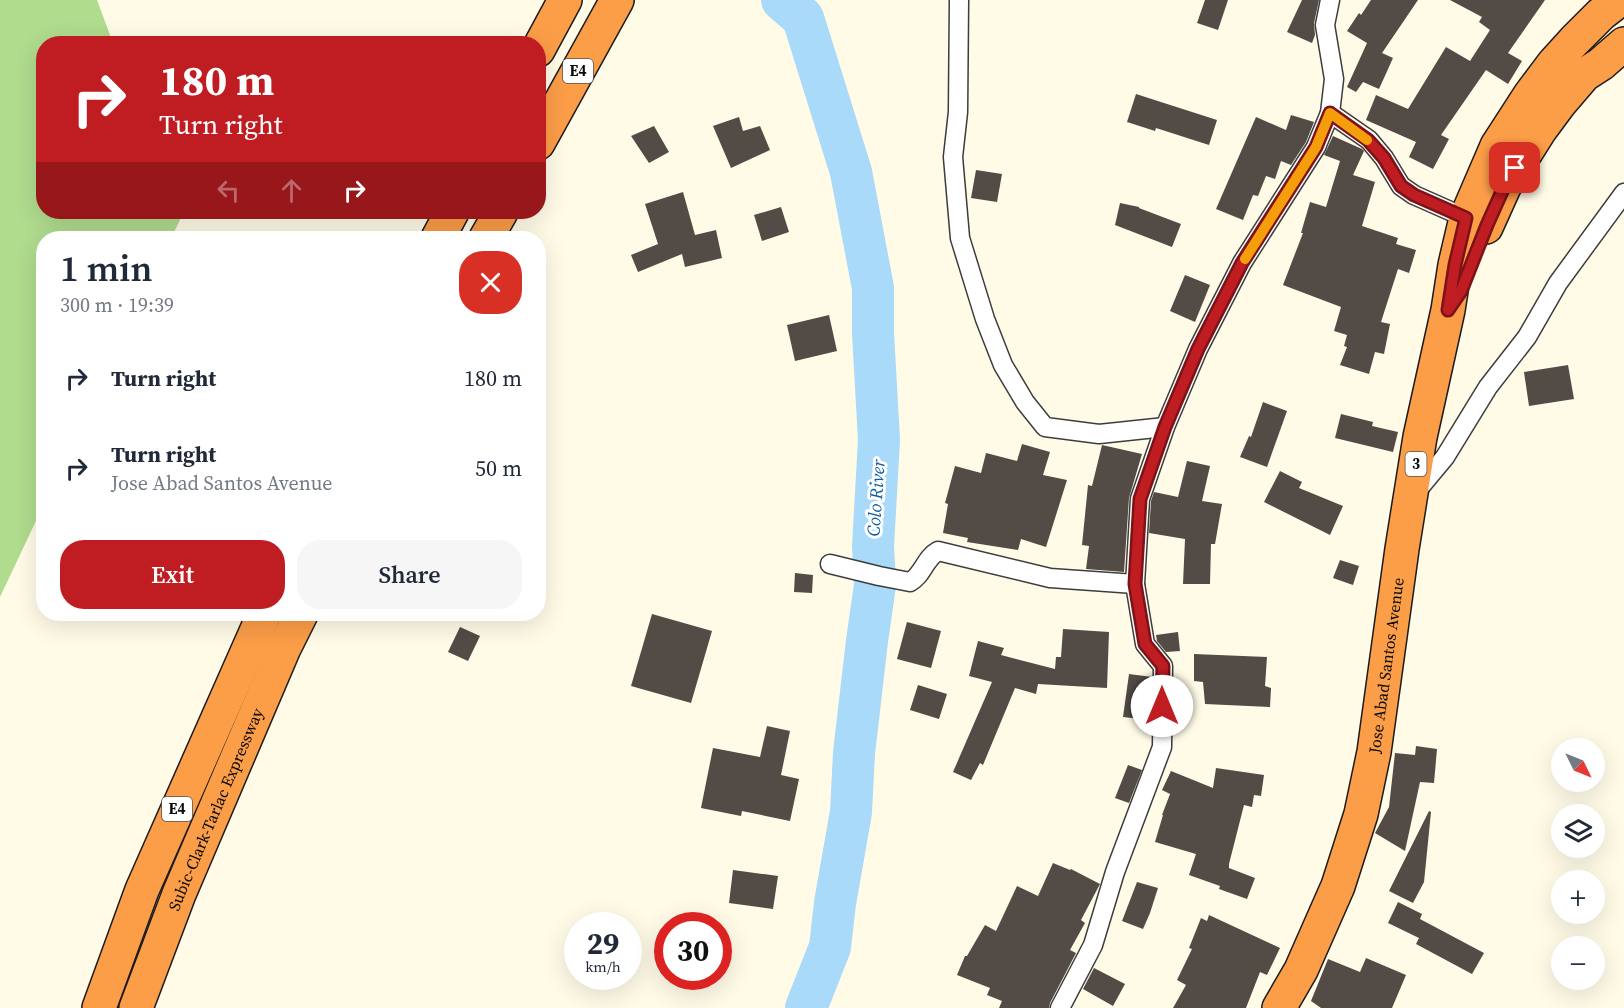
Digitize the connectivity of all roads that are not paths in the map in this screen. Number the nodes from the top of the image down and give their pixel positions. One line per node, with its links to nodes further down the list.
1 (565, 0): 8 (highway)
2 (617, 0): 13 (highway, E4)
3 (959, 0): 17 (street)
4 (1330, 0): 12 (street)
5 (1578, 0): 9 (highway)
6 (1619, 0): 9 (highway, Jose Abad Santos Avenue / 3)
7 (1624, 21): 11 (highway)
8 (546, 36)
9 (1574, 41): 15 (highway, Jose Abad Santos Avenue / 3)
10 (1624, 44): 11 (highway, Jose Abad Santos Avenue / 3)
11 (1584, 75): 16 (highway, Jose Abad Santos Avenue / 3)
12 (1330, 113): 15 (street); 17 (street)
13 (546, 129)
14 (1624, 193): 18 (street)
15 (1466, 218): 16 (highway, Jose Abad Santos Avenue / 3)
16 (1448, 310): 18 (highway, Jose Abad Santos Avenue / 3)
17 (1165, 427): 20 (street)
18 (1410, 499): 26 (highway, Jose Abad Santos Avenue / 3)
19 (836, 565): 20 (street)
20 (1135, 584): 25 (street)
21 (261, 621): 23 (highway, Subic-Clark-Tarlac Expressway / E4)
22 (298, 621): 24 (highway, Subic-Clark-Tarlac Expressway / E4)
23 (99, 1008)
24 (136, 1008)
25 (1060, 1008)
26 (1278, 1008)

